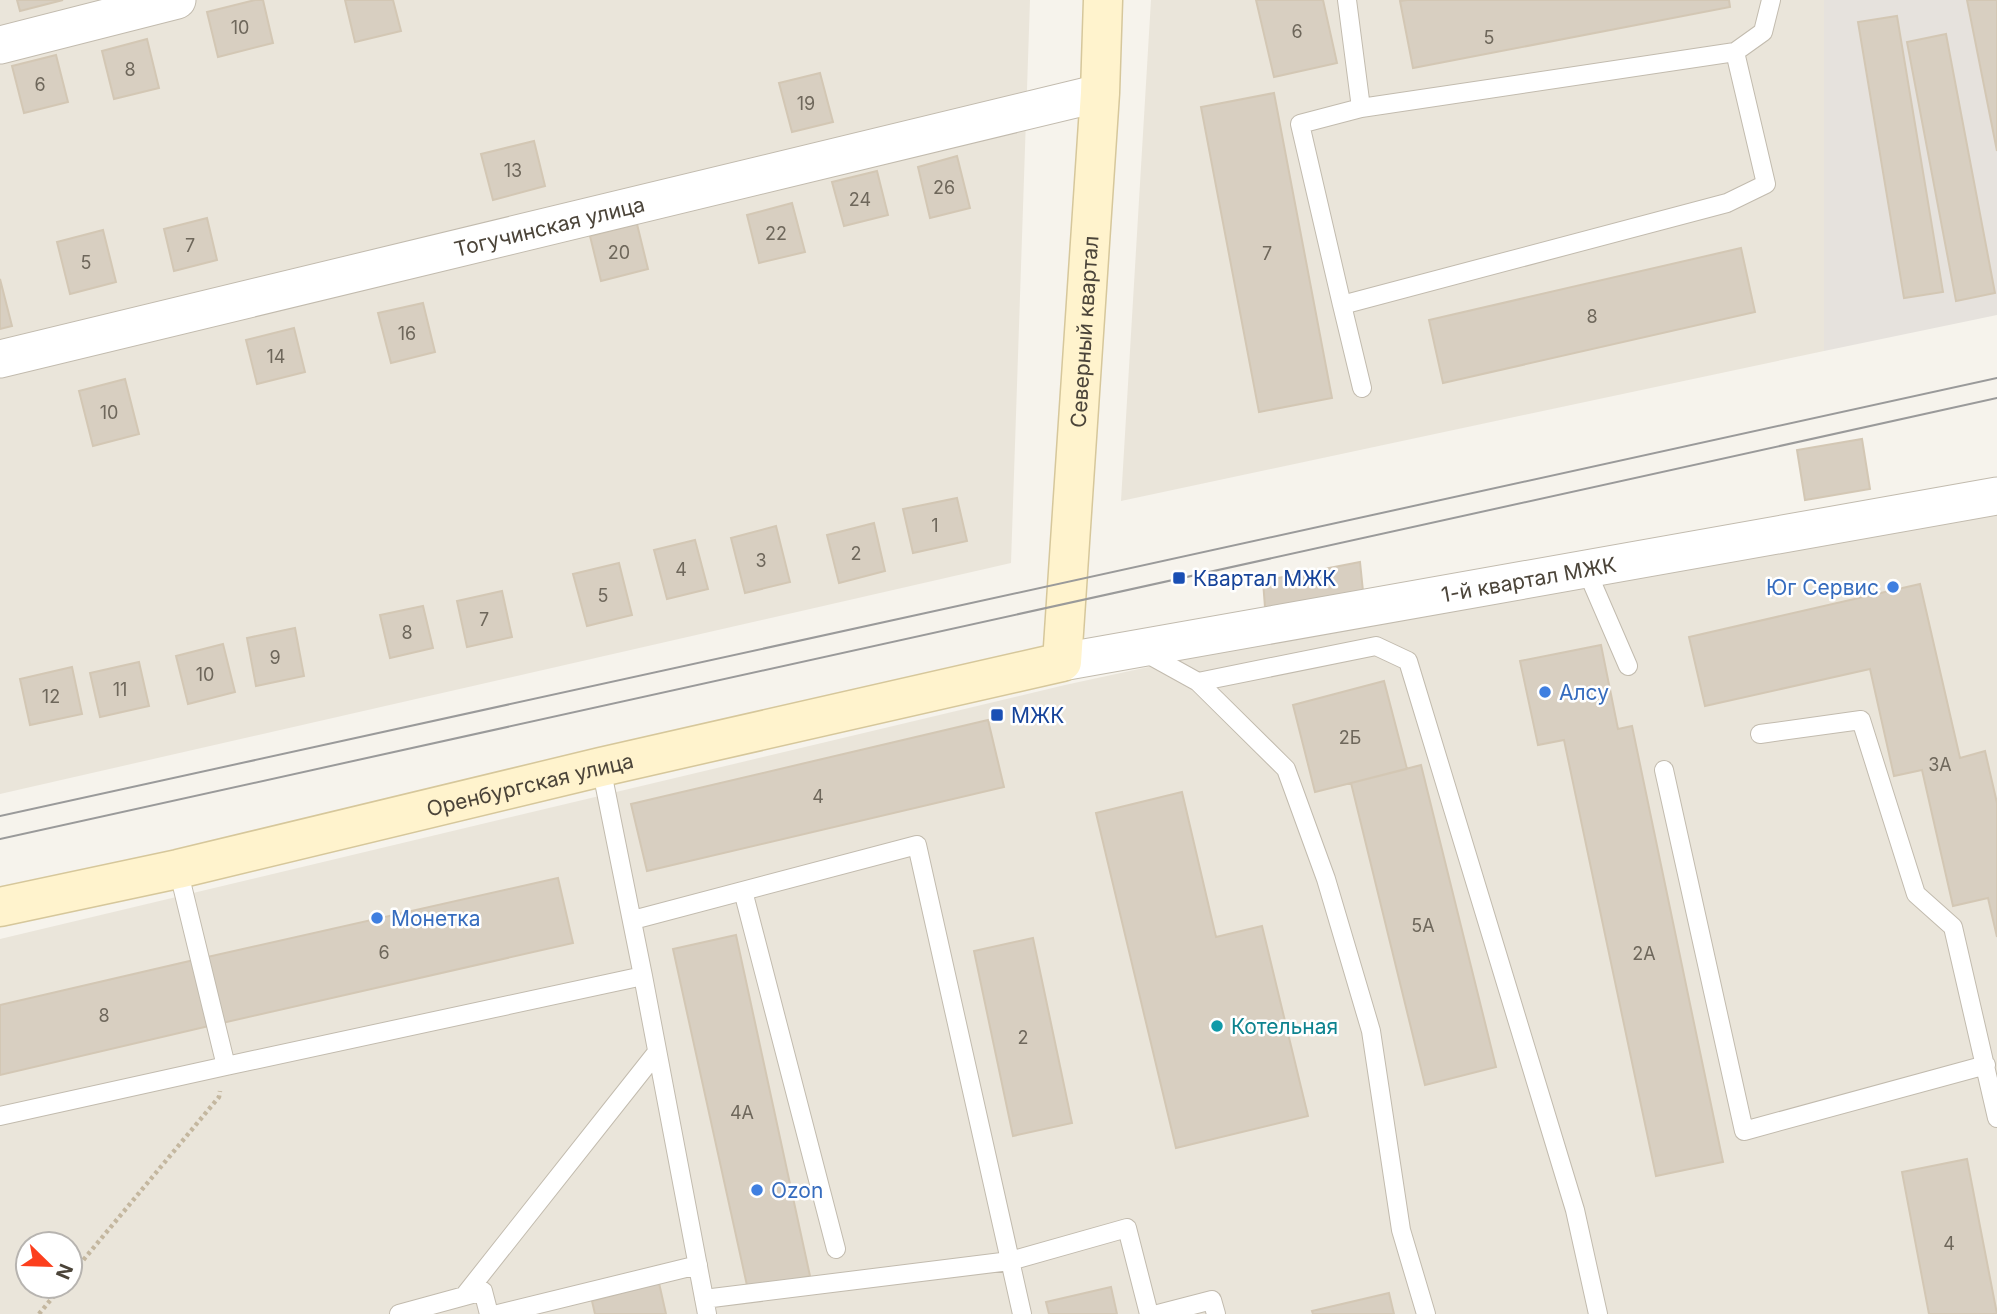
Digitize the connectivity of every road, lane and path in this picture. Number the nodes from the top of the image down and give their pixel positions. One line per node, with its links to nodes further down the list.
1 (177, 0): 5 (street)
2 (1103, 0): 7 (main road, Северный квартал)
3 (1347, 0): 8 (lane)
4 (1772, 0): 6 (lane)
5 (0, 45)
6 (1735, 52): 8 (lane); 9 (lane)
7 (1100, 93): 10 (street, Тогучинская улица); 15 (main road, Северный квартал)
8 (1361, 108): 9 (lane)
9 (1342, 305): 11 (lane)
10 (0, 359)
11 (1362, 388)
12 (1997, 496): 13 (street, 1-й квартал МЖК)
13 (1586, 569): 14 (street, 1-й квартал МЖК); 16 (lane)
14 (1138, 649): 15 (street, 1-й квартал МЖК); 17 (lane)
15 (1062, 662): 19 (main road, Оренбургская улица)
16 (1628, 666)
17 (1198, 682): 46 (lane); 47 (lane)
18 (1760, 734): 27 (lane)
19 (601, 766): 21 (main road, Оренбургская улица); 24 (lane)
20 (1664, 770): 27 (lane)
21 (178, 869): 23 (main road, Оренбургская улица); 28 (lane)
22 (743, 891): 24 (lane); 31 (lane); 33 (lane)
23 (0, 907)
24 (633, 920): 25 (lane)
25 (643, 976): 26 (lane); 28 (lane)
26 (657, 1052): 34 (lane); 35 (lane)
27 (1986, 1065): 30 (lane)
28 (226, 1066): 29 (lane); 32 (path)
29 (0, 1116)
30 (1997, 1118)
31 (836, 1249)
32 (84, 1259)
33 (1010, 1261): 37 (lane); 42 (lane); 43 (lane)
34 (698, 1265): 37 (lane); 41 (lane)
35 (464, 1296): 39 (lane); 40 (lane)
36 (50, 1300): 38 (path)
37 (706, 1307)
38 (39, 1314)
39 (399, 1314)
40 (489, 1314)
41 (498, 1314)
42 (1022, 1314)
43 (1149, 1314)
44 (1158, 1314): 45 (lane)
45 (1216, 1314)
46 (1426, 1314)
47 (1598, 1314)

